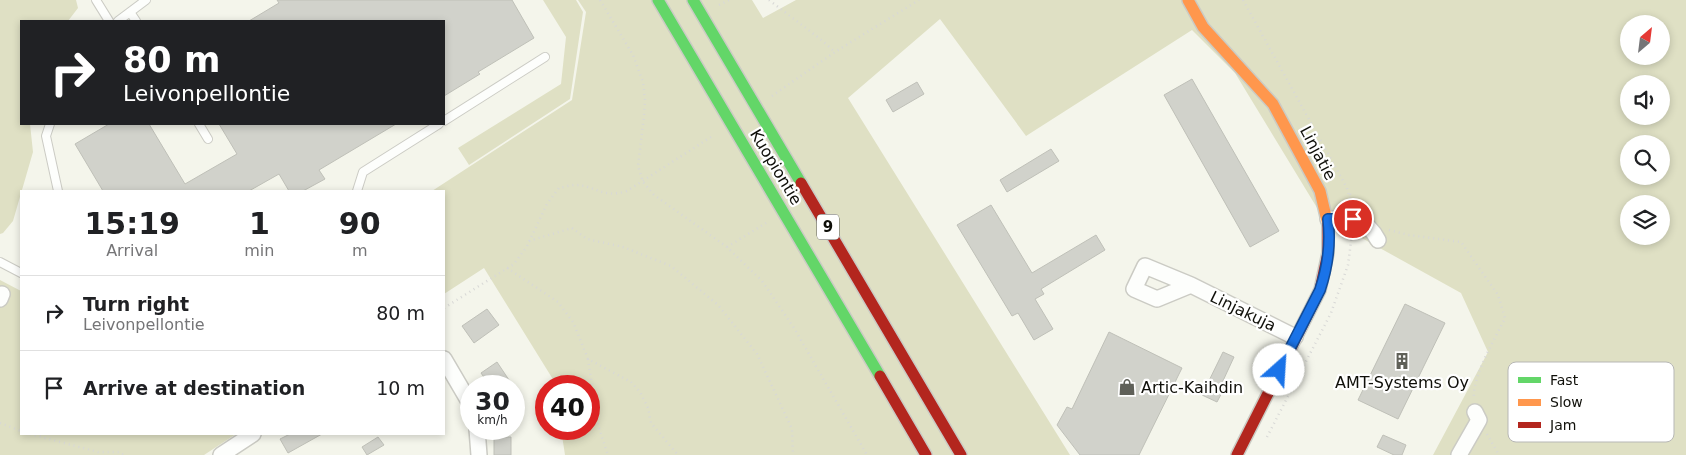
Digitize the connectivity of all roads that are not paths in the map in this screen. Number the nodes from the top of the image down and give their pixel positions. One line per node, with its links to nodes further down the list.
1 (96, 0): 7 (lane)
2 (146, 0): 6 (lane)
3 (658, 0): 31 (main road, Kuopiontie / 9)
4 (693, 0): 32 (main road, Kuopiontie / 9)
5 (1188, 0): 18 (main road, Linjatie)
6 (130, 12): 8 (lane); 9 (lane)
7 (108, 20)
8 (119, 20)
9 (135, 20)
10 (545, 57): 11 (lane)
11 (445, 120)
12 (50, 125): 16 (lane)
13 (199, 125): 15 (lane)
14 (437, 125): 17 (lane)
15 (208, 139)
16 (58, 190)
17 (357, 190)
18 (1328, 219): 19 (street); 23 (main road, Linjatie)
19 (1378, 240)
20 (0, 262): 21 (lane)
21 (20, 272)
22 (1191, 285): 23 (street, Linjakuja)
23 (1295, 337): 33 (main road, Linjatie)
24 (445, 361): 25 (street)
25 (460, 386)
26 (1477, 416): 34 (street)
27 (251, 435): 29 (street)
28 (478, 440): 30 (street)
29 (221, 455)
30 (479, 455)
31 (926, 455)
32 (961, 455)
33 (1237, 455)
34 (1459, 455)

